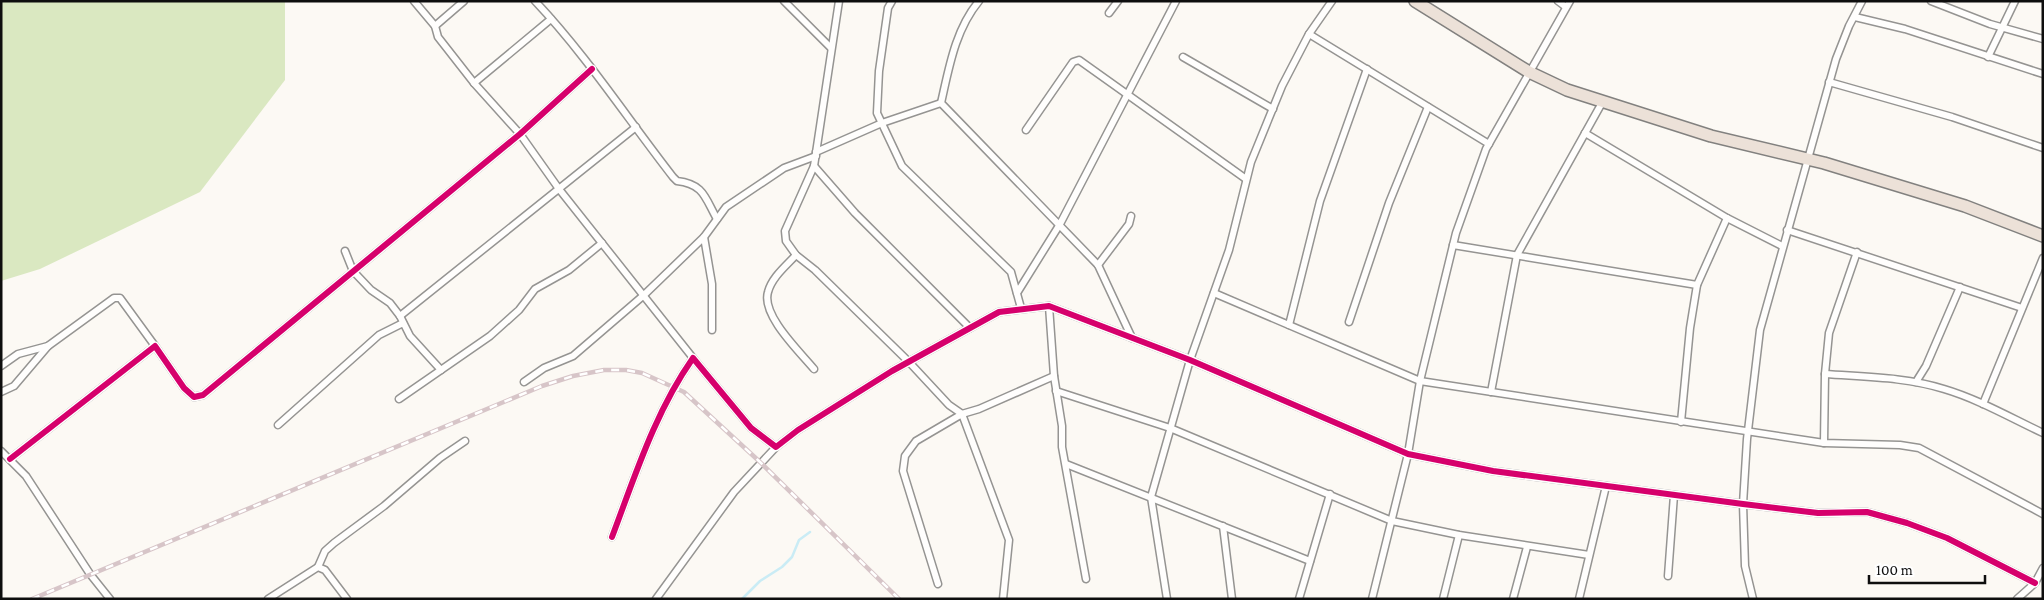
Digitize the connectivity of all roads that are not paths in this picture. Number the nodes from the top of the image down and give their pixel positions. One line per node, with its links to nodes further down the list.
1 (414, 1): 20 (street)
2 (464, 1): 20 (street)
3 (535, 1): 19 (street)
4 (784, 1): 24 (street)
5 (839, 1): 24 (street)
6 (892, 1): 38 (street)
7 (978, 1): 35 (street)
8 (1118, 1): 17 (street)
9 (1176, 1): 33 (street)
10 (1332, 1): 22 (street)
11 (1415, 1): 29 (highway)
12 (1558, 1): 16 (street)
13 (1862, 1): 18 (street)
14 (1931, 1): 21 (street)
15 (2015, 1): 21 (street)
16 (1568, 4): 29 (street)
17 (1109, 13)
18 (1855, 17): 26 (street); 31 (street)
19 (552, 19): 27 (street); 32 (street)
20 (435, 26): 32 (street)
21 (2001, 28): 23 (street); 26 (street)
22 (1309, 34): 28 (street); 37 (street)
23 (2043, 39)
24 (831, 48): 45 (street)
25 (1183, 56): 37 (street)
26 (1988, 57): 30 (street)
27 (592, 69): 39 (street); 42 (street)
28 (1367, 69): 36 (street); 78 (street)
29 (1529, 72): 34 (highway); 43 (street)
30 (2043, 74)
31 (1830, 82): 44 (street); 46 (street)
32 (474, 83): 42 (street)
33 (1127, 93): 40 (street); 48 (street); 53 (street)
34 (1603, 101): 41 (street); 46 (highway)
35 (941, 103): 38 (street); 53 (street)
36 (1428, 106): 43 (street); 76 (street)
37 (1273, 109): 48 (street)
38 (882, 123): 45 (street); 69 (street)
39 (636, 127): 49 (street); 52 (street)
40 (1026, 130)
41 (1585, 133): 51 (street); 63 (street)
42 (520, 134): 49 (street); 66 (street)
43 (1488, 144): 58 (street)
44 (2043, 148)
45 (816, 154): 47 (street); 52 (street)
46 (1808, 160): 54 (street); 55 (highway)
47 (814, 166): 62 (street); 79 (street)
48 (1246, 179): 70 (street)
49 (559, 188): 57 (street); 75 (street)
50 (1131, 216): 65 (street)
51 (1726, 218): 59 (street); 67 (street)
52 (717, 219): 56 (street)
53 (1060, 224): 65 (street); 69 (street)
54 (1787, 230): 59 (street); 61 (street)
55 (2043, 236)
56 (704, 237): 71 (street); 80 (street)
57 (602, 243): 71 (street); 89 (street)
58 (1453, 245): 63 (street); 92 (street)
59 (1782, 246): 104 (street)
60 (345, 251): 66 (street)
61 (1857, 252): 68 (street); 90 (street)
62 (796, 255): 86 (street); 88 (street)
63 (1517, 256): 67 (street); 97 (street)
64 (2043, 258): 74 (street)
65 (1098, 265): 81 (street)
66 (353, 271): 75 (street); 83 (street)
67 (1697, 284): 101 (street)
68 (1960, 287): 74 (street); 94 (street)
69 (1017, 293): 73 (street)
70 (1214, 293): 78 (street); 85 (street)
71 (644, 296): 84 (street); 93 (street)
72 (1049, 306): 73 (street); 81 (street); 91 (street)
73 (1021, 308): 79 (street)
74 (2022, 308): 99 (street)
75 (400, 316): 77 (street)
76 (1349, 322)
77 (403, 323): 89 (street); 102 (street)
78 (1289, 325): 92 (street)
79 (970, 328): 86 (street)
80 (712, 330)
81 (1132, 338): 85 (street)
82 (48, 346): 83 (street); 87 (street); 96 (street)
83 (155, 346): 111 (street)
84 (693, 358): 108 (street); 122 (street)
85 (1190, 360): 103 (street); 110 (street)
86 (909, 362): 100 (street); 108 (street)
87 (1, 366)
88 (814, 369)
89 (440, 370): 98 (street)
90 (1825, 374): 94 (street); 107 (street)
91 (1054, 376): 95 (street); 100 (street)
92 (1420, 381): 97 (street); 110 (street)
93 (524, 382)
94 (1916, 382): 99 (street)
95 (1056, 391): 103 (street); 112 (street)
96 (1, 392)
97 (1491, 392): 101 (street)
98 (399, 399)
99 (1983, 404): 105 (street)
100 (962, 414): 131 (street); 136 (street)
101 (1681, 422): 104 (street)
102 (278, 425)
103 (1170, 428): 114 (street); 116 (street)
104 (1748, 432): 107 (street); 117 (street)
105 (2043, 433)
106 (465, 441): 126 (street)
107 (1824, 443): 118 (street)
108 (776, 447): 135 (street)
109 (1, 451): 111 (street)
110 (1408, 454): 113 (street); 119 (street)
111 (10, 459): 132 (street)
112 (1066, 464): 116 (street); 129 (street)
113 (1606, 486): 115 (street); 124 (street)
114 (1330, 494): 119 (street); 125 (street)
115 (1674, 495): 117 (street); 128 (street)
116 (1151, 497): 120 (street); 137 (street)
117 (1743, 504): 130 (street); 144 (street)
118 (2043, 514)
119 (1392, 521): 121 (street); 140 (street)
120 (1223, 526): 125 (street); 138 (street)
121 (1459, 535): 123 (street); 141 (street)
122 (612, 537)
123 (1527, 546): 124 (street); 142 (street)
124 (1589, 555): 143 (street)
125 (1310, 561): 139 (street)
126 (318, 566): 133 (street); 134 (street)
127 (2043, 568): 130 (street)
128 (1668, 576)
129 (1086, 579)
130 (2035, 583): 145 (street)
131 (938, 584)
132 (110, 599)
133 (268, 599)
134 (347, 599)
135 (656, 599)
136 (1003, 599)
137 (1167, 599)
138 (1232, 599)
139 (1299, 599)
140 (1372, 599)
141 (1443, 599)
142 (1513, 599)
143 (1579, 599)
144 (1753, 599)
145 (2017, 599)

